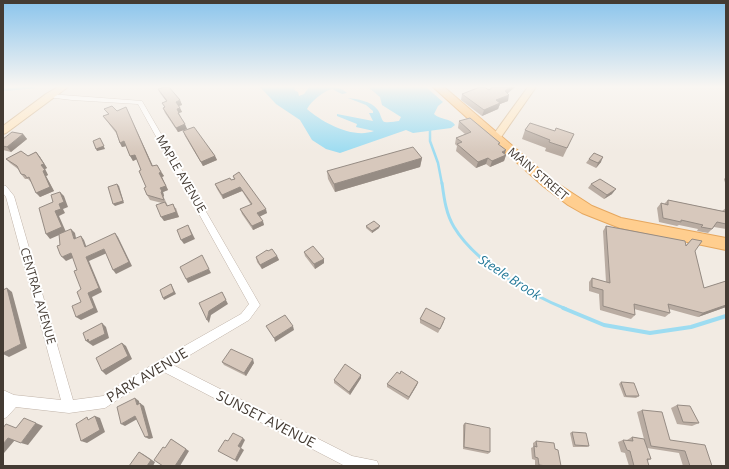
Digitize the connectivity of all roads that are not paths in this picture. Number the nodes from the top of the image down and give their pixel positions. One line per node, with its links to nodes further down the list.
1 (32, 109): 5 (main road)
2 (144, 109): 9 (street, MAPLE AVENUE)
3 (463, 109): 6 (main road, MAIN STREET)
4 (517, 109): 6 (main road)
5 (3, 131)
6 (496, 138): 8 (main road, MAIN STREET)
7 (3, 188): 12 (street, CENTRAL AVENUE)
8 (726, 244)
9 (255, 305): 10 (street, PARK AVENUE)
10 (162, 365): 12 (street, PARK AVENUE); 14 (street, SUNSET AVENUE)
11 (8, 399): 12 (street, PARK AVENUE); 13 (street)
12 (69, 407)
13 (3, 413)
14 (372, 466)

